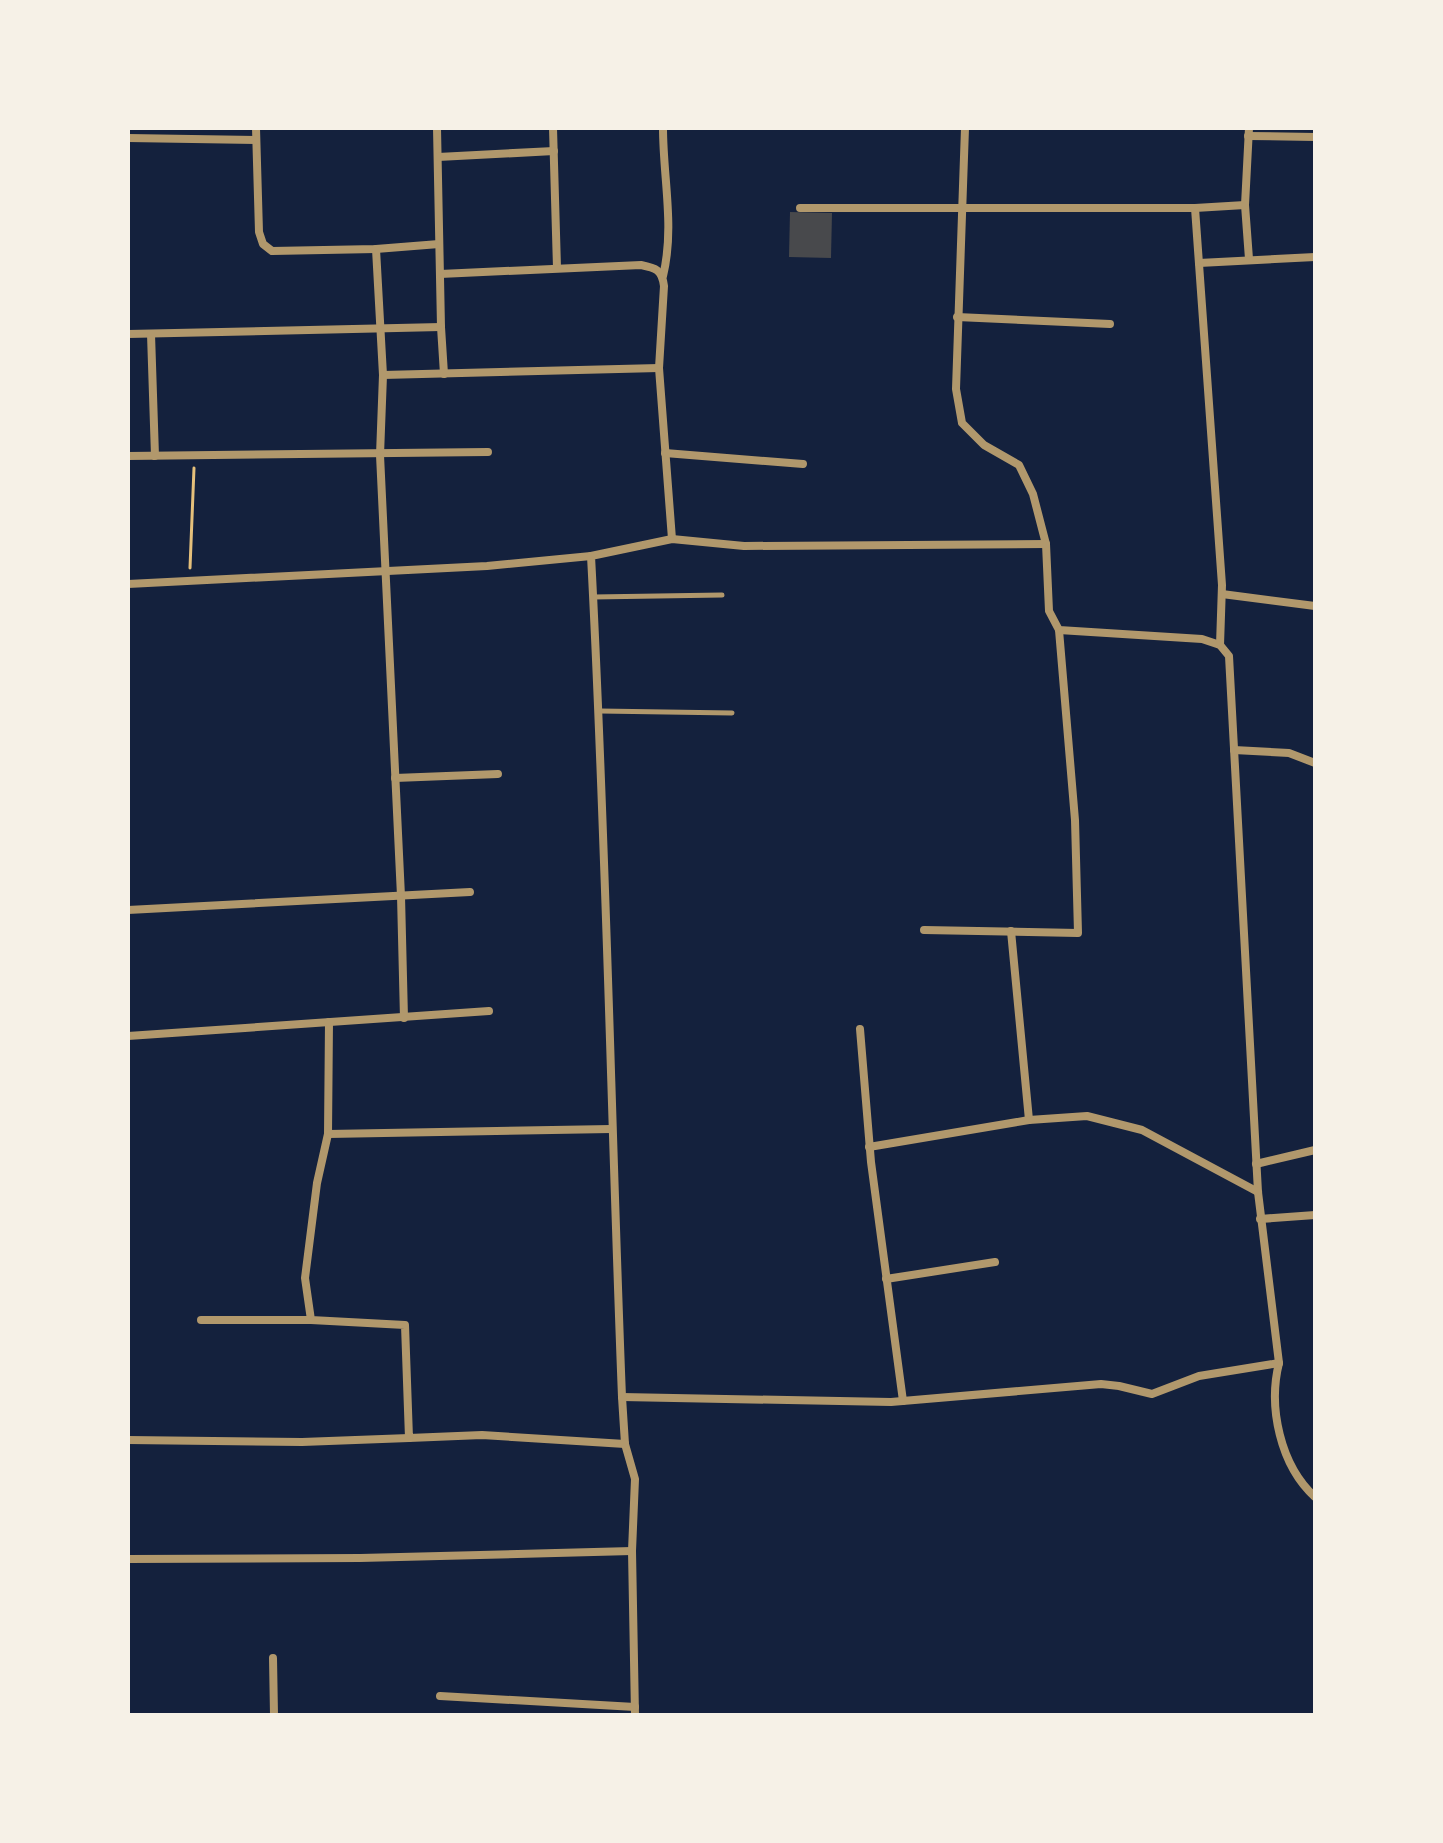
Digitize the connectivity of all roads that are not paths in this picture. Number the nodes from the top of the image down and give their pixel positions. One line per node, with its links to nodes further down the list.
1 (256, 128): 9 (street)
2 (437, 128): 11 (street)
3 (553, 128): 10 (street)
4 (663, 128): 23 (street)
5 (965, 128): 15 (street)
6 (1248, 132): 7 (street); 12 (street)
7 (1315, 137)
8 (128, 138): 9 (street)
9 (256, 140): 17 (street)
10 (554, 151): 11 (street); 21 (street)
11 (438, 157): 16 (street)
12 (1245, 205): 14 (street); 19 (street)
13 (800, 208): 15 (street)
14 (1195, 208): 15 (street); 20 (street)
15 (961, 209): 24 (street)
16 (439, 244): 17 (street); 22 (street)
17 (376, 249): 27 (street)
18 (1315, 257): 19 (street)
19 (1249, 259): 20 (street)
20 (1199, 263): 44 (street)
21 (557, 268): 22 (street); 23 (street)
22 (440, 274): 26 (street)
23 (663, 276): 30 (street)
24 (957, 317): 25 (street); 40 (street)
25 (1110, 324)
26 (441, 327): 27 (street); 31 (street)
27 (380, 328): 29 (street); 32 (street)
28 (128, 334): 29 (street)
29 (151, 334): 37 (street)
30 (659, 368): 31 (street); 34 (street)
31 (444, 374): 32 (street)
32 (383, 375): 35 (street)
33 (488, 452): 35 (street)
34 (665, 453): 38 (street); 39 (street)
35 (380, 455): 37 (street); 42 (street)
36 (128, 456): 37 (street)
37 (155, 456)
38 (803, 464)
39 (672, 539): 40 (street); 41 (street)
40 (1046, 544): 48 (street)
41 (591, 556): 42 (street); 46 (street)
42 (385, 571): 43 (street); 55 (street)
43 (128, 584)
44 (1222, 594): 47 (street); 49 (street)
45 (722, 595): 46 (lane)
46 (593, 597): 50 (street)
47 (1315, 606)
48 (1059, 630): 49 (street); 60 (street)
49 (1220, 645): 52 (street)
50 (600, 711): 51 (lane); 67 (street)
51 (732, 713)
52 (1234, 750): 53 (street); 71 (street)
53 (1315, 763)
54 (498, 774): 55 (street)
55 (395, 778): 57 (street)
56 (470, 892): 57 (street)
57 (401, 896): 58 (street); 62 (street)
58 (128, 910)
59 (924, 930): 60 (street)
60 (1011, 931): 66 (street)
61 (489, 1011): 62 (street)
62 (404, 1018): 63 (street)
63 (329, 1022): 65 (street); 68 (street)
64 (860, 1029): 69 (street)
65 (128, 1036)
66 (1029, 1120): 69 (street); 72 (street)
67 (611, 1129): 68 (street); 80 (street)
68 (328, 1134): 78 (street)
69 (869, 1147): 76 (street)
70 (1315, 1150): 71 (street)
71 (1256, 1164): 72 (street)
72 (1258, 1192): 74 (street)
73 (1315, 1215): 74 (street)
74 (1260, 1219): 79 (street)
75 (995, 1262): 76 (street)
76 (886, 1279): 81 (street)
77 (201, 1320): 78 (street)
78 (311, 1320): 82 (street)
79 (1279, 1363): 81 (street); 85 (street)
80 (622, 1397): 81 (street); 84 (street)
81 (903, 1401)
82 (409, 1438): 83 (street); 84 (street)
83 (128, 1440)
84 (625, 1444): 86 (street)
85 (1315, 1497)
86 (632, 1551): 87 (street); 90 (street)
87 (128, 1559)
88 (273, 1658): 91 (street)
89 (440, 1696): 90 (street)
90 (635, 1711)
91 (274, 1715)

